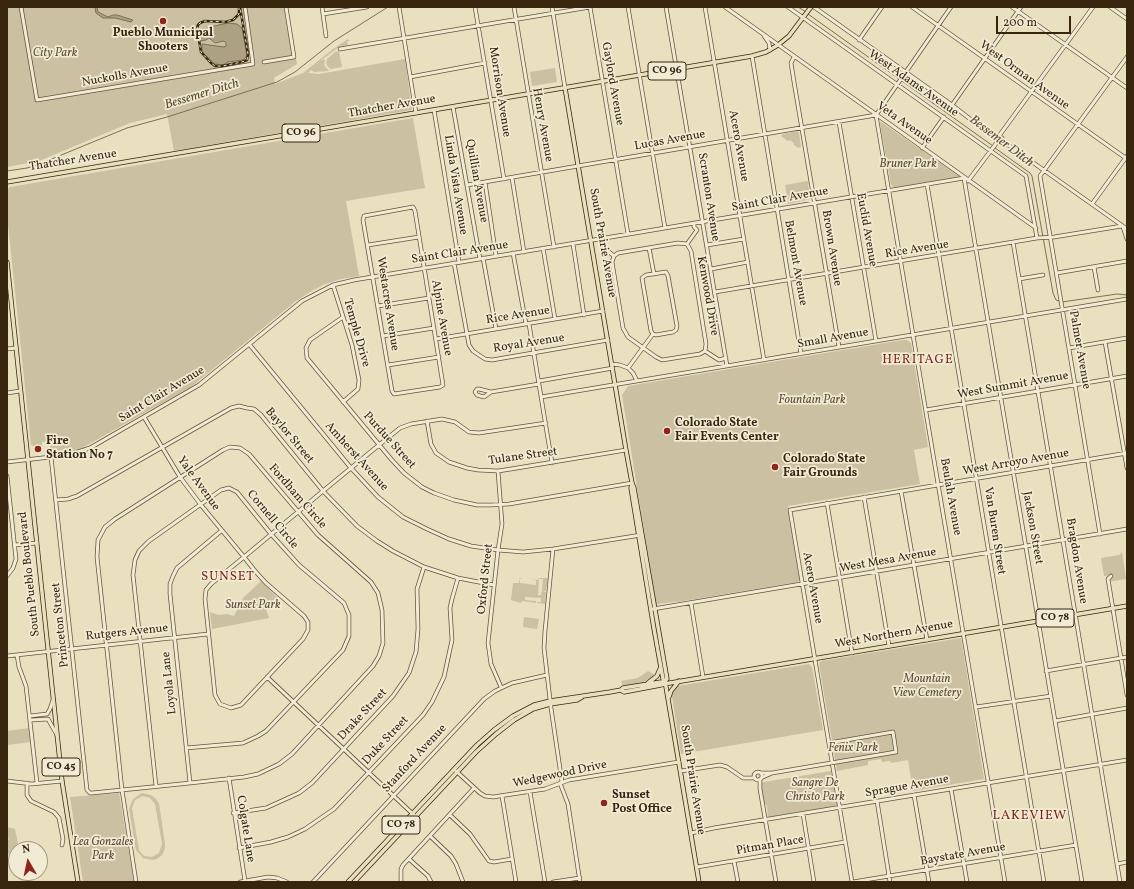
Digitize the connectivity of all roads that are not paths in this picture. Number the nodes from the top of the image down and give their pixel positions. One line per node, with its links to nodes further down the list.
1 (21, 7): 2 (street, Nuckolls Avenue)
2 (245, 7)
3 (286, 7): 44 (street)
4 (322, 7): 26 (street)
5 (366, 7): 26 (street)
6 (399, 7): 34 (street)
7 (476, 7): 31 (street, Morrison Avenue)
8 (514, 7): 28 (street, Henry Avenue)
9 (552, 7): 25 (street, South Prairie Avenue)
10 (590, 7): 25 (street); 52 (street, Gaylord Avenue)
11 (628, 7): 49 (street)
12 (666, 7): 47 (street, Scranton Avenue)
13 (705, 7): 46 (street, Acero Avenue)
14 (725, 7): 32 (street, Veta Avenue)
15 (788, 7): 27 (street, West Adams Avenue)
16 (882, 7): 35 (street)
17 (912, 7): 30 (street, West Orman Avenue)
18 (951, 7): 30 (street)
19 (1012, 7): 24 (street)
20 (1021, 7): 24 (street)
21 (1093, 7): 37 (street)
22 (1110, 7): 29 (street)
23 (812, 8): 27 (main road, CO 96); 35 (street, West Adams Avenue)
24 (1018, 11): 37 (street); 43 (street)
25 (553, 13): 28 (street); 55 (street, South Prairie Avenue)
26 (323, 14): 33 (street)
27 (805, 17): 36 (main road, CO 96); 53 (street, West Adams Avenue)
28 (516, 19): 31 (street); 57 (street, Henry Avenue)
29 (1127, 19)
30 (938, 25): 43 (street, West Orman Avenue); 48 (street)
31 (479, 26): 34 (street); 45 (street, Morrison Avenue)
32 (763, 34): 36 (street, Veta Avenue); 39 (street)
33 (326, 36)
34 (404, 38): 38 (street); 50 (street)
35 (859, 40): 48 (street, West Adams Avenue)
36 (778, 45): 39 (main road, Thatcher Avenue / CO 96); 41 (street, Veta Avenue)
37 (1065, 45): 51 (street); 56 (street)
38 (340, 49)
39 (770, 50): 40 (main road, Thatcher Avenue / CO 96)
40 (752, 56): 46 (main road, Thatcher Avenue / CO 96); 68 (street, Belmont Avenue)
41 (794, 57): 63 (street, Veta Avenue); 67 (street, Brown Avenue)
42 (1127, 57): 51 (street)
43 (985, 59): 56 (street, West Orman Avenue); 59 (street)
44 (264, 62)
45 (485, 63): 50 (street); 58 (street, Morrison Avenue)
46 (714, 63): 47 (main road, Thatcher Avenue / CO 96); 70 (street, Acero Avenue)
47 (677, 69): 49 (main road, Thatcher Avenue / CO 96); 71 (street, Scranton Avenue)
48 (905, 72): 53 (street); 59 (street, West Adams Avenue)
49 (640, 75): 52 (main road, Thatcher Avenue / CO 96); 74 (street)
50 (410, 76): 62 (street)
51 (1112, 78): 54 (street); 66 (street)
52 (602, 81): 55 (main road, Thatcher Avenue / CO 96); 76 (street, Gaylord Avenue)
53 (897, 83): 63 (street); 64 (street, West Adams Avenue)
54 (1127, 87)
55 (565, 88): 57 (main road, Thatcher Avenue / CO 96); 77 (main road, South Prairie Avenue)
56 (1031, 92): 66 (street, West Orman Avenue); 69 (street)
57 (528, 94): 58 (main road, Thatcher Avenue / CO 96); 79 (street, Henry Avenue)
58 (491, 100): 60 (main road, Thatcher Avenue / CO 96); 82 (street, Morrison Avenue)
59 (952, 105): 69 (street, West Adams Avenue)
60 (453, 107): 61 (main road, Thatcher Avenue / CO 96); 87 (street, Quillian Avenue)
61 (434, 110): 62 (main road, Thatcher Avenue / CO 96); 129 (street, Linda Vista Avenue)
62 (416, 113): 84 (main road, Thatcher Avenue / CO 96)
63 (876, 115): 65 (street, Lucas Avenue); 72 (street, Veta Avenue); 88 (street, Beulah Avenue)
64 (944, 117): 72 (street); 73 (street, West Adams Avenue)
65 (839, 122): 67 (street, Lucas Avenue); 89 (street, Euclid Avenue)
66 (1078, 125): 75 (street, West Orman Avenue); 78 (street)
67 (802, 128): 68 (street, Lucas Avenue); 90 (street, Brown Avenue)
68 (765, 134): 70 (street, Lucas Avenue); 92 (street, Belmont Avenue)
69 (999, 139): 73 (street); 78 (street, West Adams Avenue)
70 (728, 141): 71 (street, Lucas Avenue); 94 (street, Acero Avenue)
71 (690, 147): 74 (street, Lucas Avenue); 95 (street, Scranton Avenue)
72 (922, 148): 81 (street, Veta Avenue)
73 (992, 149): 83 (street); 99 (street, West Adams Avenue)
74 (653, 153): 76 (street, Lucas Avenue); 98 (street)
75 (1127, 158): 91 (street)
76 (616, 160): 77 (street, Lucas Avenue); 103 (street, Gaylord Avenue)
77 (579, 166): 79 (street, Lucas Avenue); 110 (main road, South Prairie Avenue)
78 (1045, 170): 91 (street, West Adams Avenue); 105 (street, Palmer Avenue)
79 (541, 173): 80 (street, Lucas Avenue); 116 (street, Henry Avenue)
80 (512, 178): 82 (street, Lucas Avenue); 120 (street)
81 (964, 178): 83 (street, Veta Avenue); 86 (street, Saint Clair Avenue); 119 (street, Jackson Street)
82 (504, 179): 85 (street, Lucas Avenue)
83 (968, 181): 99 (street, Veta Avenue)
84 (7, 182)
85 (485, 182): 87 (street, Lucas Avenue); 123 (street)
86 (927, 184): 88 (street, Saint Clair Avenue); 122 (street, Van Buren Street)
87 (467, 185): 125 (street, Quillian Avenue)
88 (889, 190): 89 (street, Saint Clair Avenue); 126 (street, Beulah Avenue)
89 (852, 197): 90 (street, Saint Clair Avenue); 135 (street, Euclid Avenue)
90 (814, 203): 92 (street, Saint Clair Avenue); 138 (street, Brown Avenue)
91 (1092, 204): 97 (street, West Adams Avenue)
92 (777, 209): 94 (street, Saint Clair Avenue); 142 (street, Belmont Avenue)
93 (364, 216): 104 (street, Alpine Avenue); 115 (street, Westacres Avenue)
94 (740, 216): 95 (street, Saint Clair Avenue); 108 (street, Acero Avenue)
95 (703, 222): 96 (street, Saint Clair Avenue); 102 (street, Scranton Avenue)
96 (694, 223): 98 (street, Saint Clair Avenue); 101 (street)
97 (1122, 226): 100 (street, West Adams Avenue); 105 (street, Rice Avenue); 109 (street)
98 (665, 228): 103 (street, Saint Clair Avenue)
99 (1036, 228): 106 (street)
100 (1127, 229)
101 (697, 230): 102 (street); 113 (street, Kenwood Drive)
102 (704, 230): 114 (street, Scranton Avenue)
103 (628, 234): 107 (street, Saint Clair Avenue)
104 (419, 237): 115 (street); 133 (street, Alpine Avenue)
105 (1050, 237): 106 (street, Rice Avenue); 136 (street, Palmer Avenue)
106 (1041, 238): 111 (street, Rice Avenue)
107 (601, 239): 110 (street, Saint Clair Avenue); 124 (street)
108 (744, 239): 114 (street); 130 (street, Acero Avenue)
109 (1127, 239)
110 (591, 240): 112 (street, Saint Clair Avenue); 151 (main road, South Prairie Avenue)
111 (1013, 242): 119 (street, Rice Avenue); 141 (street, Bragdon Avenue)
112 (572, 244): 116 (street, Saint Clair Avenue); 152 (street)
113 (687, 244): 118 (street, Kenwood Drive); 176 (street, Kenwood Drive)
114 (707, 245): 134 (street, Scranton Avenue)
115 (368, 246): 140 (street, Westacres Avenue)
116 (554, 247): 117 (street, Saint Clair Avenue)
117 (543, 248): 120 (street, Saint Clair Avenue); 155 (street)
118 (649, 248): 124 (street, Kenwood Drive); 137 (street)
119 (975, 249): 122 (street, Rice Avenue); 156 (street, Jackson Street)
120 (524, 252): 121 (street, Saint Clair Avenue)
121 (513, 253): 123 (street, Saint Clair Avenue); 157 (street)
122 (938, 255): 126 (street, Rice Avenue); 160 (street, Van Buren Street)
123 (496, 256): 125 (street, Saint Clair Avenue)
124 (614, 256): 173 (street, Kenwood Drive)
125 (482, 259): 129 (street, Saint Clair Avenue); 159 (street, Quillian Avenue)
126 (900, 261): 135 (street, Rice Avenue); 163 (street, Beulah Avenue)
127 (1127, 261): 132 (street)
128 (7, 262): 172 (main road, South Pueblo Boulevard / CO 45)
129 (459, 262): 131 (street, Saint Clair Avenue)
130 (748, 262): 134 (street); 144 (street, Acero Avenue)
131 (454, 263): 133 (street, Saint Clair Avenue); 161 (street, Royal Avenue)
132 (1094, 267): 136 (street); 145 (street)
133 (424, 268): 140 (street, Saint Clair Avenue); 147 (street, Alpine Avenue)
134 (711, 268): 146 (street, Scranton Avenue)
135 (864, 268): 138 (street, Rice Avenue); 168 (street, Euclid Avenue)
136 (1057, 273): 150 (street, Palmer Avenue)
137 (654, 274): 162 (street); 162 (street)
138 (826, 274): 142 (street, Rice Avenue); 171 (street, Brown Avenue)
139 (1043, 275): 141 (street)
140 (374, 277): 143 (street, Saint Clair Avenue); 149 (street, Westacres Avenue)
141 (1019, 279): 153 (street, Bragdon Avenue)
142 (789, 280): 144 (street, Rice Avenue); 178 (street, Belmont Avenue)
143 (333, 285): 154 (street, Temple Drive); 170 (street, Saint Clair Avenue)
144 (752, 286): 146 (street, Rice Avenue); 182 (street, Acero Avenue)
145 (1098, 290)
146 (715, 292): 180 (street, Scranton Avenue)
147 (429, 298): 149 (street); 158 (street, Alpine Avenue)
148 (1127, 299): 150 (street, Small Avenue)
149 (378, 306): 164 (street, Westacres Avenue)
150 (1063, 310): 153 (street, Small Avenue); 174 (street, Palmer Avenue)
151 (603, 311): 152 (street, Rice Avenue); 167 (main road, South Prairie Avenue)
152 (584, 315): 155 (street, Rice Avenue)
153 (1025, 316): 156 (street, Small Avenue); 195 (street, Bragdon Avenue)
154 (343, 317): 201 (street, Temple Drive); 201 (street, Purdue Street)
155 (555, 319): 157 (street, Rice Avenue)
156 (988, 322): 160 (street, Small Avenue); 200 (street, Jackson Street)
157 (527, 324): 159 (street, Rice Avenue); 177 (street)
158 (434, 328): 164 (street); 166 (street, Alpine Avenue)
159 (496, 329): 161 (street, Rice Avenue)
160 (950, 329): 163 (street, Small Avenue); 202 (street, Van Buren Street)
161 (466, 334): 166 (street, Rice Avenue); 177 (street, Royal Avenue)
162 (652, 334): 173 (street)
163 (913, 335): 168 (street, Small Avenue); 203 (street, Beulah Avenue)
164 (383, 336): 183 (street, Westacres Avenue)
165 (1127, 338): 169 (street)
166 (436, 339): 179 (street, Alpine Avenue)
167 (608, 340): 177 (street, Royal Avenue); 184 (main road, South Prairie Avenue)
168 (876, 341): 171 (street, Small Avenue)
169 (1106, 342): 174 (street); 189 (street)
170 (249, 344): 204 (street, Saint Clair Avenue); 217 (street, Amherst Avenue)
171 (839, 347): 178 (street, Small Avenue)
172 (16, 348): 175 (street); 194 (main road, South Pueblo Boulevard / CO 45)
173 (643, 348): 176 (street, Kenwood Drive); 186 (street)
174 (1069, 348): 193 (street, Palmer Avenue)
175 (7, 349)
176 (705, 351): 181 (street, Kenwood Drive)
177 (534, 353): 191 (street)
178 (801, 354): 182 (street, Small Avenue)
179 (439, 357): 183 (street); 198 (street, Alpine Avenue)
180 (726, 358): 181 (street); 185 (street, Scranton Avenue)
181 (719, 360): 187 (street)
182 (764, 360): 185 (street, Small Avenue)
183 (388, 365): 198 (street, Westacres Avenue)
184 (612, 366): 186 (street); 191 (street); 192 (main road, South Prairie Avenue)
185 (727, 366): 187 (street, Small Avenue)
186 (628, 368): 190 (street)
187 (718, 368): 190 (street, Small Avenue)
188 (1127, 376): 189 (street, West Summit Avenue)
189 (1112, 379): 193 (street, West Summit Avenue); 210 (street)
190 (637, 381): 192 (street, Small Avenue)
191 (539, 383): 196 (street); 199 (street)
192 (616, 385): 199 (street, Small Avenue); 209 (main road, South Prairie Avenue)
193 (1075, 385): 195 (street, West Summit Avenue); 213 (street, Palmer Avenue)
194 (20, 391): 197 (street); 212 (main road, South Pueblo Boulevard / CO 45)
195 (1038, 391): 200 (street, West Summit Avenue); 216 (street, Bragdon Avenue)
196 (491, 392): 196 (street)
197 (7, 393)
198 (394, 394)
199 (541, 397): 206 (street)
200 (1001, 397): 202 (street, West Summit Avenue); 220 (street, Jackson Street)
201 (343, 402): 207 (street, Purdue Street)
202 (964, 404): 203 (street, West Summit Avenue); 223 (street, Van Buren Street)
203 (926, 410): 225 (street, Beulah Avenue)
204 (144, 417): 208 (street, Yale Avenue); 211 (street, Saint Clair Avenue)
205 (428, 421): 206 (street); 207 (street); 219 (street, Tulane Street)
206 (546, 423): 215 (street)
207 (379, 445): 217 (street); 232 (street, Purdue Street)
208 (162, 448): 222 (street, Yale Avenue); 226 (street, Baylor Street); 229 (street, Baylor Street)
209 (626, 450): 215 (street, Tulane Street); 224 (main road, South Prairie Avenue)
210 (1126, 453): 213 (street, West Arroyo Avenue); 218 (street)
211 (51, 457): 212 (street, Saint Clair Avenue); 229 (street, Princeton Street)
212 (28, 459): 214 (street, Saint Clair Avenue); 241 (main road, South Pueblo Boulevard / CO 45)
213 (1087, 460): 216 (street, West Arroyo Avenue); 238 (street, Palmer Avenue)
214 (7, 462)
215 (552, 463): 219 (street, Tulane Street)
216 (1051, 466): 220 (street, West Arroyo Avenue); 240 (street, Bragdon Avenue)
217 (351, 468): 226 (street); 245 (street, Amherst Avenue)
218 (1127, 468)
219 (498, 471): 232 (street, Oxford Street)
220 (1013, 472): 223 (street, West Arroyo Avenue); 243 (street, Jackson Street)
221 (7, 476): 242 (street)
222 (180, 477): 231 (street, Yale Avenue); 234 (street, Fordham Circle); 270 (street, Fordham Circle)
223 (976, 478): 225 (street, West Arroyo Avenue); 246 (street, Van Buren Street)
224 (632, 483): 232 (street, Purdue Street); 239 (main road, South Prairie Avenue)
225 (939, 485): 227 (street, West Arroyo Avenue); 248 (street, Beulah Avenue)
226 (323, 491): 234 (street); 250 (street, Baylor Street)
227 (901, 491): 228 (street, West Arroyo Avenue); 249 (street)
228 (864, 497): 230 (street, West Arroyo Avenue); 251 (street)
229 (56, 500): 272 (street, Princeton Street)
230 (827, 504): 233 (street, West Arroyo Avenue); 255 (street)
231 (201, 505): 236 (street, Yale Avenue); 237 (street, Cornell Circle); 269 (street, Cornell Circle)
232 (500, 505): 245 (street, Oxford Street)
233 (790, 510): 256 (street, Acero Avenue)
234 (297, 512): 237 (street); 303 (street, Fordham Circle)
235 (1127, 529): 238 (street, West Mesa Avenue)
236 (222, 531): 247 (street, Yale Avenue); 267 (street, Loyola Lane)
237 (271, 534): 247 (street); 295 (street, Cornell Circle)
238 (1100, 534): 240 (street, West Mesa Avenue)
239 (641, 535): 244 (street, Amherst Avenue); 261 (main road, South Prairie Avenue)
240 (1063, 540): 243 (street, West Mesa Avenue); 262 (street, Bragdon Avenue)
241 (37, 543): 242 (street); 273 (main road, South Pueblo Boulevard / CO 45)
242 (15, 545): 252 (street)
243 (1026, 546): 246 (street, West Mesa Avenue); 263 (street, Jackson Street)
244 (553, 549): 245 (street, Amherst Avenue); 283 (street)
245 (498, 550): 257 (street, Oxford Street)
246 (989, 553): 248 (street, West Mesa Avenue); 264 (street, Van Buren Street)
247 (244, 557): 265 (street); 284 (street, Yale Avenue)
248 (951, 559): 249 (street, West Mesa Avenue); 266 (street, Beulah Avenue)
249 (914, 565): 251 (street, West Mesa Avenue); 268 (street)
250 (424, 566): 254 (street, Baylor Street); 307 (street, Drake Street)
251 (877, 572): 255 (street, West Mesa Avenue); 271 (street)
252 (7, 576)
253 (1111, 576): 260 (street)
254 (458, 578): 257 (street, Baylor Street); 314 (street, Duke Street)
255 (840, 578): 256 (street, West Mesa Avenue); 274 (street)
256 (803, 584): 258 (street, West Mesa Avenue); 279 (street, Acero Avenue)
257 (494, 585): 289 (street, Oxford Street)
258 (691, 603): 261 (street, West Mesa Avenue); 285 (street)
259 (1127, 606): 260 (main road, West Northern Avenue / CO 78)
260 (1113, 608): 262 (main road, West Northern Avenue / CO 78); 278 (street)
261 (653, 609): 281 (main road, South Prairie Avenue); 287 (main road, South Prairie Avenue)
262 (1076, 615): 263 (main road, West Northern Avenue / CO 78); 280 (street, Bragdon Avenue)
263 (1038, 621): 264 (main road, West Northern Avenue / CO 78); 282 (street, Jackson Street)
264 (1001, 627): 266 (main road, West Northern Avenue / CO 78); 297 (street, Van Buren Street)
265 (208, 634): 267 (street, Rutgers Avenue); 284 (street)
266 (963, 634): 268 (main road, West Northern Avenue / CO 78); 298 (street, Beulah Avenue)
267 (174, 637): 269 (street, Rutgers Avenue); 306 (street, Loyola Lane)
268 (927, 640): 271 (main road, West Northern Avenue / CO 78)
269 (140, 641): 270 (street, Rutgers Avenue); 330 (street, Cornell Circle)
270 (106, 645): 272 (street, Rutgers Avenue); 333 (street, Fordham Circle)
271 (889, 646): 274 (main road, West Northern Avenue / CO 78)
272 (72, 648): 273 (street, Rutgers Avenue); 334 (street, Princeton Street)
273 (48, 651): 275 (street, Rutgers Avenue); 293 (main road, South Pueblo Boulevard / CO 45)
274 (852, 652): 279 (main road, West Northern Avenue / CO 78)
275 (17, 655): 276 (street, Rutgers Avenue); 301 (street)
276 (7, 656)
277 (1127, 657): 278 (street)
278 (1121, 658): 280 (street); 291 (street)
279 (815, 659): 285 (main road, West Northern Avenue / CO 78); 305 (street, Acero Avenue)
280 (1084, 664): 282 (street); 300 (street, Bragdon Avenue)
281 (661, 666): 287 (main road, South Prairie Avenue); 288 (main road)
282 (1046, 671): 292 (street, Jackson Street)
283 (547, 675): 289 (street, Stanford Avenue); 296 (street)
284 (267, 677): 295 (street)
285 (703, 677): 286 (main road, West Northern Avenue / CO 78)
286 (679, 681): 287 (main road, West Northern Avenue / CO 78); 294 (main road)
287 (665, 683): 288 (main road, West Northern Avenue / CO 78); 290 (main road, West Northern Avenue / CO 78); 294 (main road, South Prairie Avenue)
288 (646, 684): 290 (main road, West Northern Avenue / CO 78)
289 (501, 688): 337 (street, Stanford Avenue)
290 (621, 690): 296 (main road, West Northern Avenue / CO 78)
291 (1127, 695)
292 (1051, 696): 297 (street); 302 (street, Jackson Street)
293 (53, 698): 301 (street); 304 (main road, South Pueblo Boulevard / CO 45)
294 (668, 698): 309 (main road, South Prairie Avenue)
295 (294, 702): 303 (street); 306 (street, Cornell Circle)
296 (550, 702): 312 (main road, West Northern Avenue / CO 78); 328 (street)
297 (1013, 702): 298 (street); 319 (street, Van Buren Street)
298 (976, 707): 329 (street, Beulah Avenue)
299 (1127, 708): 300 (street)
300 (1092, 714): 302 (street); 311 (street, Bragdon Avenue)
301 (31, 718): 304 (street); 326 (street)
302 (1055, 721): 313 (street, Jackson Street)
303 (319, 725): 307 (street); 320 (street, Fordham Circle)
304 (58, 737): 324 (main road, South Pueblo Boulevard / CO 45)
305 (828, 743): 310 (street, Acero Avenue); 310 (street)
306 (186, 748): 327 (street, Loyola Lane)
307 (344, 749): 314 (street); 341 (street, Drake Street)
308 (1127, 760): 311 (street, Sprague Avenue)
309 (679, 762): 315 (main road, South Prairie Avenue); 328 (street, Wedgewood Drive)
310 (832, 764): 317 (street); 340 (street, Acero Avenue)
311 (1100, 764): 313 (street, Sprague Avenue); 361 (street, Bragdon Avenue)
312 (456, 770): 331 (street, Wedgewood Drive); 343 (main road, West Northern Avenue / CO 78)
313 (1063, 770): 319 (street, Sprague Avenue); 350 (street, Jackson Street)
314 (369, 772): 337 (street); 351 (street, Duke Street)
315 (681, 772): 321 (street); 346 (main road, South Prairie Avenue)
316 (761, 773): 317 (street); 318 (street); 322 (street)
317 (772, 773): 322 (street)
318 (755, 774): 321 (street); 322 (street)
319 (1026, 776): 329 (street, Sprague Avenue); 353 (street, Van Buren Street)
320 (229, 778): 327 (street, Fordham Circle); 341 (street, Colgate Lane)
321 (743, 778): 322 (street)
322 (758, 779): 345 (street)
323 (7, 781): 325 (street)
324 (62, 781): 326 (street); 367 (main road, South Pueblo Boulevard / CO 45)
325 (27, 783): 326 (street); 349 (street)
326 (37, 783)
327 (190, 783): 330 (street, Fordham Circle)
328 (561, 783): 335 (street, Wedgewood Drive); 365 (street)
329 (988, 783): 332 (street, Sprague Avenue); 355 (street, Beulah Avenue)
330 (156, 786): 333 (street, Fordham Circle)
331 (474, 788): 338 (street, Wedgewood Drive); 344 (street)
332 (951, 789): 336 (street, Sprague Avenue); 360 (street)
333 (122, 790): 334 (street, Fordham Circle); 368 (street)
334 (88, 792)
335 (530, 792): 338 (street, Wedgewood Drive); 378 (street)
336 (914, 795): 339 (street, Sprague Avenue); 363 (street)
337 (394, 796): 343 (street); 371 (street, Stanford Avenue)
338 (502, 796): 357 (street)
339 (877, 801): 340 (street, Sprague Avenue); 364 (street)
340 (840, 808): 342 (street, Sprague Avenue); 348 (street, Acero Avenue)
341 (233, 813): 351 (street, Colgate Lane)
342 (803, 814): 345 (street, Sprague Avenue); 352 (street)
343 (414, 815): 372 (main road, West Northern Avenue / CO 78); 373 (main road, West Northern Avenue / CO 78)
344 (450, 815): 347 (street); 357 (street)
345 (765, 820): 346 (street, Sprague Avenue); 354 (street)
346 (691, 833): 362 (main road, South Prairie Avenue)
347 (430, 836): 356 (street); 376 (street)
348 (845, 842): 352 (street, Pitman Place); 385 (street, Acero Avenue)
349 (62, 845)
350 (1076, 845): 353 (street, Baystate Avenue); 391 (street, Jackson Street)
351 (239, 848): 366 (street, Colgate Lane)
352 (809, 848): 354 (street, Pitman Place); 384 (street)
353 (1038, 851): 355 (street, Baystate Avenue); 390 (street, Van Buren Street)
354 (771, 855): 358 (street, Pitman Place); 383 (street)
355 (1001, 857): 360 (street, Baystate Avenue); 389 (street, Beulah Avenue)
356 (409, 859): 374 (street); 375 (street)
357 (512, 859): 377 (street)
358 (734, 861): 362 (street, Pitman Place); 382 (street)
359 (1127, 862): 361 (street)
360 (964, 863): 363 (street, Baystate Avenue); 388 (street)
361 (1118, 864): 392 (street, Bragdon Avenue)
362 (697, 867): 381 (main road, South Prairie Avenue)
363 (927, 870): 364 (street, Baystate Avenue); 387 (street)
364 (889, 876): 385 (street, Baystate Avenue); 386 (street)
365 (580, 878): 379 (street); 380 (street)
366 (245, 881): 369 (street); 370 (street)
367 (78, 882)
368 (136, 882)
369 (240, 882)
370 (287, 882)
371 (313, 882)
372 (348, 882)
373 (354, 882)
374 (401, 882)
375 (431, 882)
376 (463, 882)
377 (516, 882)
378 (545, 882)
379 (553, 882)
380 (580, 882)
381 (699, 882)
382 (738, 882)
383 (776, 882)
384 (814, 882)
385 (852, 882)
386 (890, 882)
387 (929, 882)
388 (967, 882)
389 (1005, 882)
390 (1044, 882)
391 (1082, 882)
392 (1120, 882)

